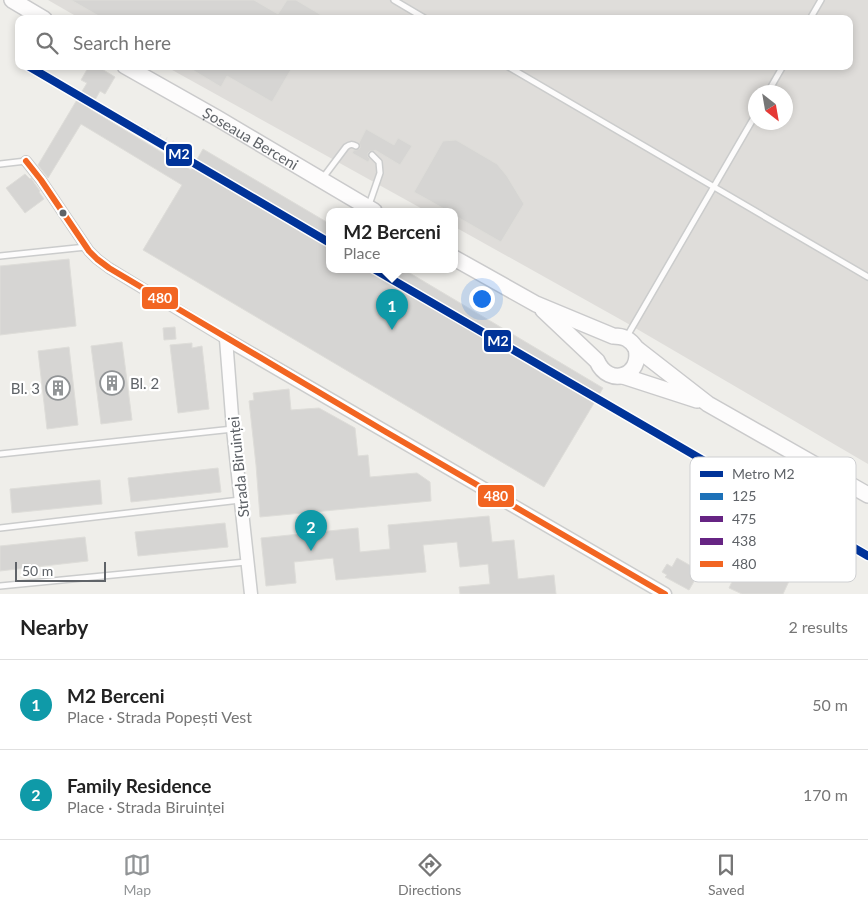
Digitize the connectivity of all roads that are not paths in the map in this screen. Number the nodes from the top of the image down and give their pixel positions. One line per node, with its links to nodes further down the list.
1 (12, 0): 4 (main road)
2 (394, 0): 5 (lane)
3 (821, 0): 6 (lane)
4 (37, 15)
5 (419, 15)
6 (812, 15)
7 (132, 70): 16 (main road, Șoseaua Berceni)
8 (514, 70): 17 (lane)
9 (781, 70): 10 (lane)
10 (772, 85)
11 (748, 128): 17 (lane)
12 (356, 146): 16 (lane)
13 (372, 155): 19 (lane)
14 (26, 161): 15 (lane); 20 (street)
15 (0, 164)
16 (322, 180): 18 (main road, Șoseaua Berceni)
17 (713, 187): 23 (lane); 26 (lane)
18 (368, 208)
19 (372, 208)
20 (86, 247): 21 (lane); 25 (street)
21 (0, 256)
22 (458, 260): 24 (main road)
23 (868, 277)
24 (536, 304): 26 (main road); 27 (main road)
25 (226, 339): 30 (street, Strada Biruinței); 40 (street)
26 (625, 341): 27 (main road); 28 (main road); 29 (main road)
27 (597, 361): 28 (main road)
28 (624, 376): 29 (main road)
29 (708, 404): 32 (main road)
30 (233, 429): 31 (lane); 35 (street, Strada Biruinței)
31 (0, 454)
32 (801, 457)
33 (856, 488): 34 (main road)
34 (868, 495)
35 (241, 500): 36 (lane); 37 (street, Strada Biruinței)
36 (0, 528)
37 (248, 562): 38 (lane); 39 (street, Strada Biruinței)
38 (0, 586)
39 (252, 594)
40 (664, 594)

